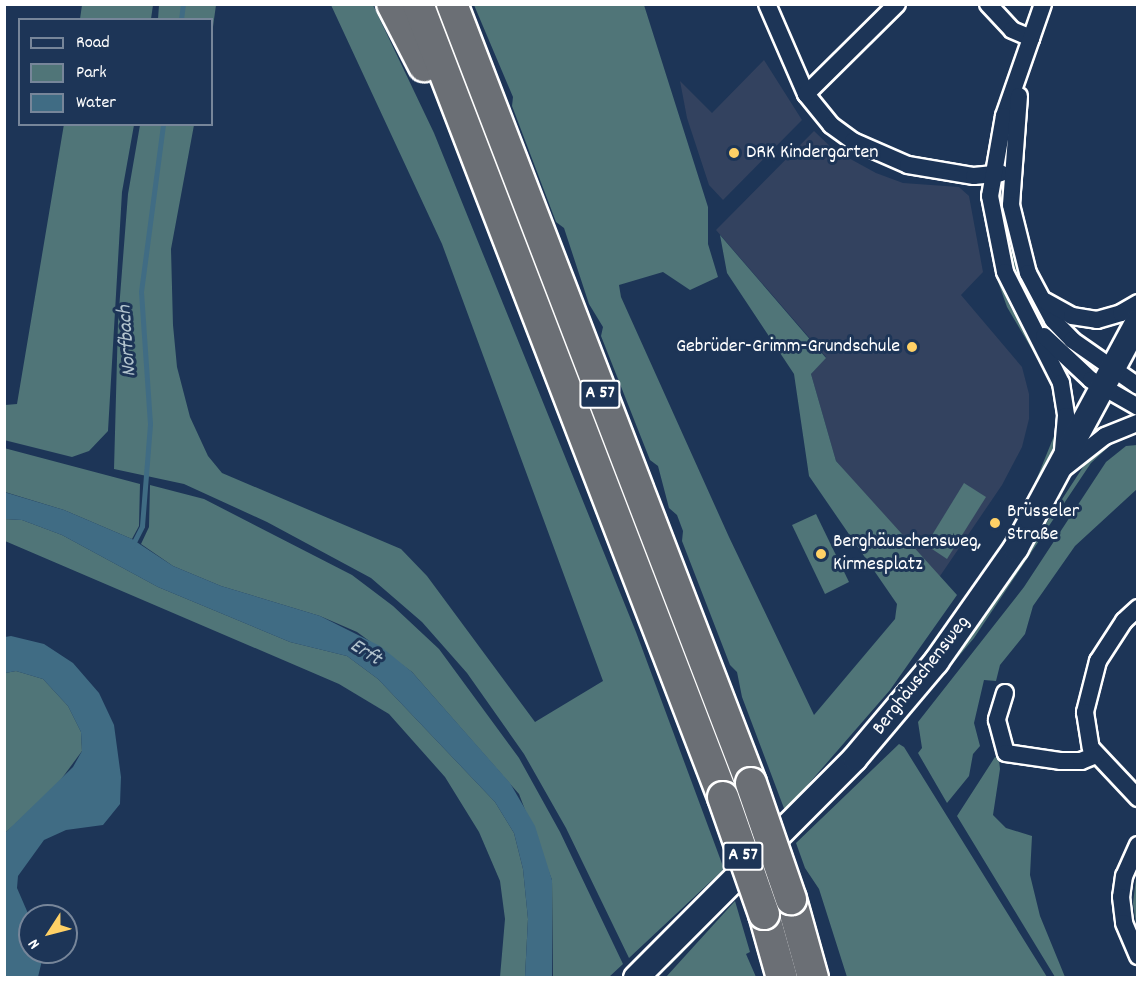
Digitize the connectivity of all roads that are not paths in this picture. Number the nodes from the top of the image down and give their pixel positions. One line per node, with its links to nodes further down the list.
1 (392, 4): 11 (highway)
2 (418, 4): 11 (highway, A 57)
3 (452, 4): 31 (highway, A 57, bridge)
4 (767, 4): 10 (street)
5 (897, 4): 10 (street)
6 (988, 4): 8 (street)
7 (1043, 4): 8 (street)
8 (1031, 38): 9 (street)
9 (1022, 63): 12 (street); 13 (street)
10 (806, 94): 13 (street)
11 (472, 153): 30 (highway, A 57, bridge)
12 (1011, 173): 13 (street); 14 (street)
13 (993, 174): 16 (street)
14 (1039, 297): 15 (street); 18 (street)
15 (1137, 303)
16 (1028, 316): 18 (street); 22 (street)
17 (1137, 321): 18 (main road, Berghäuschensweg)
18 (1107, 380): 19 (street); 20 (street); 22 (main road, Berghäuschensweg)
19 (1137, 386)
20 (1137, 408)
21 (1137, 423): 22 (street)
22 (1060, 471): 29 (main road, Berghäuschensweg)
23 (1137, 608): 25 (street)
24 (1005, 693): 25 (street)
25 (1096, 755): 26 (street)
26 (1137, 798)
27 (1137, 845): 28 (street)
28 (1137, 956)
29 (636, 978)
30 (782, 978)
31 (813, 978)

